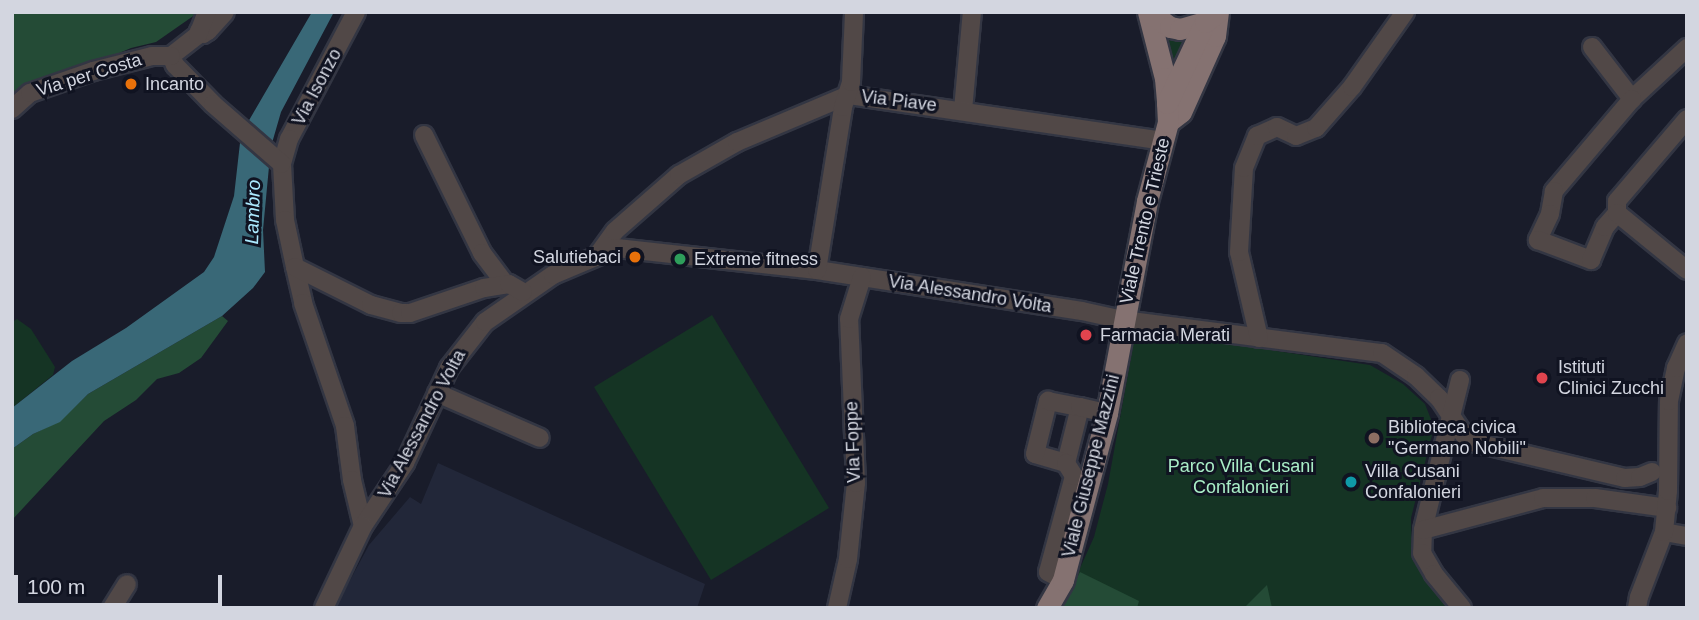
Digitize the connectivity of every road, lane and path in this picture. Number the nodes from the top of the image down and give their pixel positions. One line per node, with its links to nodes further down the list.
1 (208, 12): 9 (street)
2 (225, 12): 9 (street)
3 (356, 12): 20 (street, Via Isonzo)
4 (854, 12): 13 (street)
5 (972, 12): 16 (street)
6 (1149, 12): 8 (main road, Viale Trento e Trieste); 18 (main road, Viale Trento e Trieste)
7 (1405, 12): 30 (street)
8 (1213, 16): 18 (main road, Viale Trento e Trieste)
9 (199, 31): 12 (street)
10 (1592, 47): 14 (street)
11 (1687, 48): 14 (street)
12 (171, 56): 15 (street, Via per Costa); 20 (street)
13 (848, 95): 16 (street, Via Piave); 22 (street, Via Piave); 24 (street)
14 (1632, 99): 21 (street)
15 (12, 110)
16 (963, 110): 18 (street, Via Piave)
17 (1687, 119): 21 (street)
18 (1166, 122): 29 (main road, Viale Trento e Trieste)
19 (424, 135): 27 (street)
20 (277, 160): 23 (street, Via Alessandro Volta)
21 (1617, 213): 25 (street)
22 (599, 253): 24 (street, Via Alessandro Volta); 28 (street, Via Alessandro Volta)
23 (295, 267): 27 (street); 43 (street, Via Alessandro Volta)
24 (817, 270): 26 (street, Via Alessandro Volta)
25 (1687, 270)
26 (862, 277): 29 (street, Via Alessandro Volta); 51 (street, Via Foppe)
27 (505, 284): 28 (street)
28 (523, 292): 34 (street, Via Alessandro Volta)
29 (1123, 320): 30 (street, Via Alessandro Volta); 36 (main road, Viale Giuseppe Mazzini)
30 (1259, 338): 37 (street, Via Alessandro Volta)
31 (1687, 343): 32 (street)
32 (1682, 370): 39 (street)
33 (1460, 380): 37 (street)
34 (437, 393): 38 (street); 43 (street, Via Alessandro Volta)
35 (1080, 407): 36 (street); 40 (street); 40 (street)
36 (1107, 413): 47 (main road, Viale Giuseppe Mazzini)
37 (1451, 417): 41 (street, Via Alessandro Volta); 44 (street)
38 (540, 438)
39 (1667, 440): 41 (street); 42 (street)
40 (1070, 470): 47 (street)
41 (1652, 472): 42 (street)
42 (1668, 499): 44 (street); 45 (street)
43 (363, 526): 50 (street)
44 (1423, 530): 53 (street)
45 (1664, 532): 46 (street); 54 (street)
46 (1687, 536)
47 (1063, 580): 52 (main road, Viale Giuseppe Mazzini)
48 (127, 583): 49 (street)
49 (112, 608)
50 (324, 608)
51 (837, 608)
52 (1046, 608)
53 (1462, 608)
54 (1637, 608)

